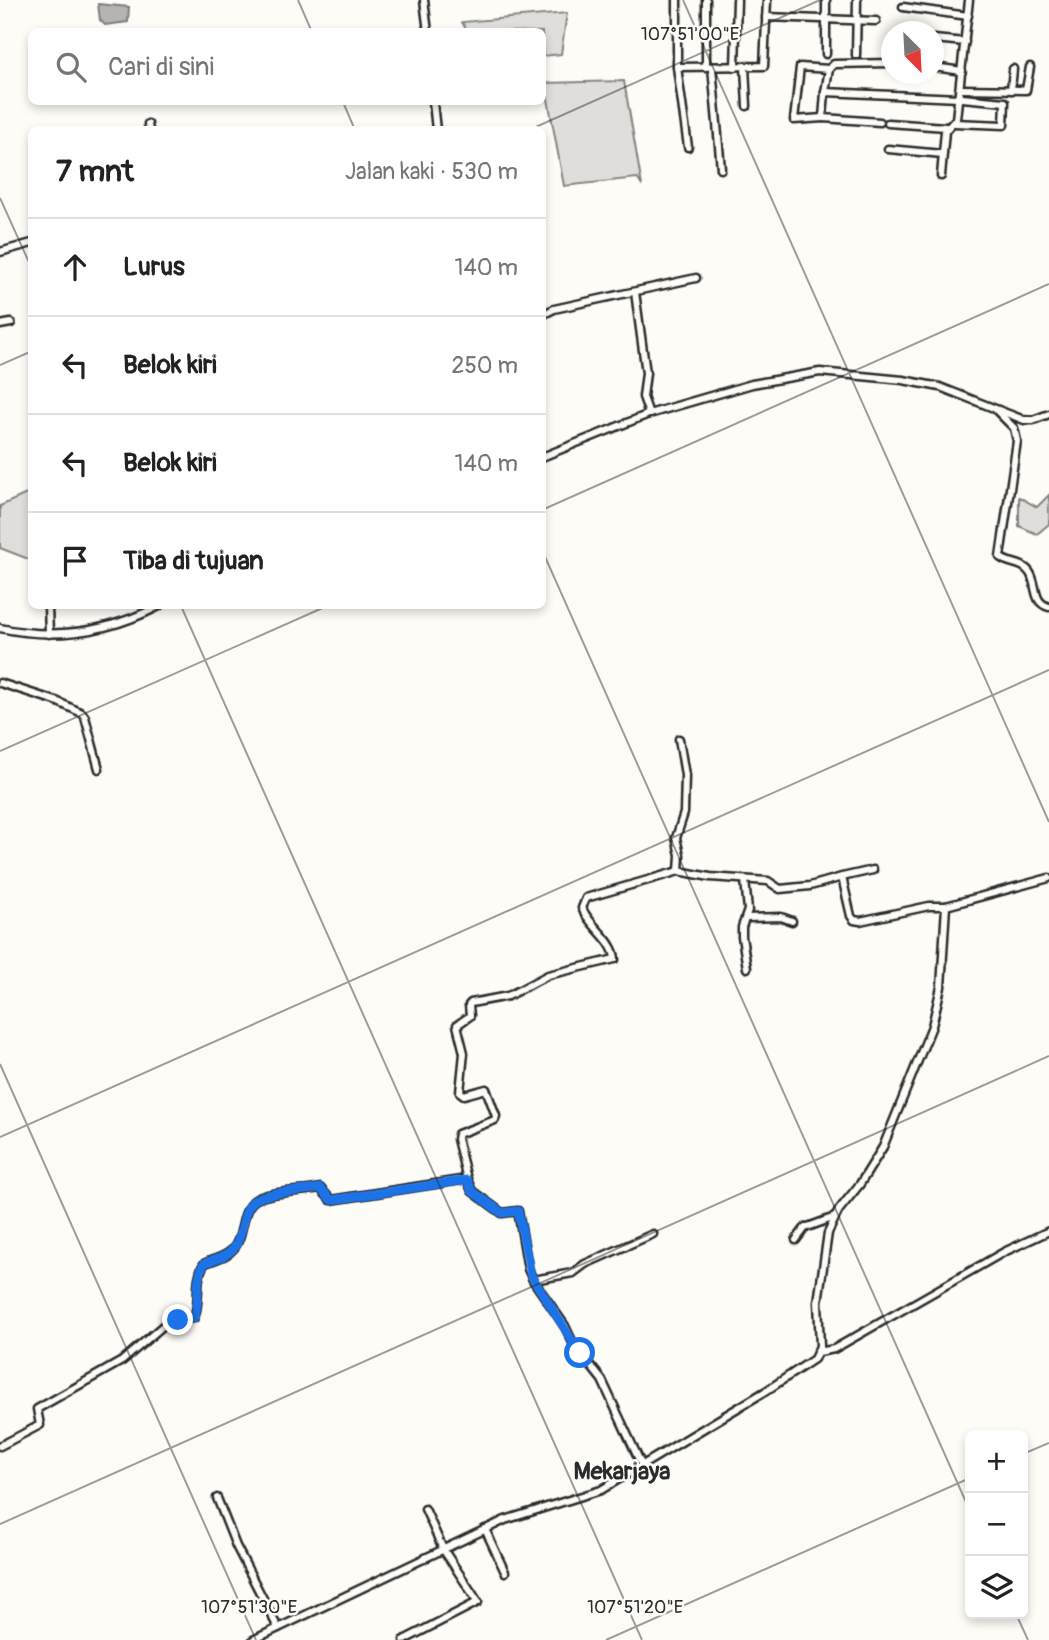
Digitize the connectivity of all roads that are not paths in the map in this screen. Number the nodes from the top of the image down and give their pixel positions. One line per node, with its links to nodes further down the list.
1 (424, 0): 15 (street)
2 (677, 0): 23 (street)
3 (706, 0): 24 (street)
4 (737, 0): 21 (street)
5 (766, 0): 11 (street)
6 (827, 0): 12 (street)
7 (857, 0): 13 (street)
8 (970, 0): 10 (street)
9 (903, 7): 10 (street)
10 (968, 16): 17 (street)
11 (766, 17): 12 (street); 22 (street)
12 (826, 18): 13 (street); 18 (street)
13 (856, 19): 14 (street); 19 (street)
14 (876, 20)
15 (428, 28)
16 (944, 40): 17 (street)
17 (965, 42): 29 (street)
18 (826, 54)
19 (856, 55)
20 (881, 63): 26 (street)
21 (736, 66): 22 (street); 24 (street)
22 (745, 66): 35 (street)
23 (677, 67): 24 (street); 40 (street)
24 (709, 67): 43 (street)
25 (1030, 67): 31 (street)
26 (829, 69): 32 (street); 36 (street)
27 (944, 69): 29 (street)
28 (1013, 69): 31 (street)
29 (962, 71): 30 (street)
30 (960, 89): 31 (street); 33 (street)
31 (1011, 90)
32 (825, 92): 33 (street); 36 (street)
33 (960, 98): 37 (street); 37 (street)
34 (433, 105): 38 (street)
35 (747, 106)
36 (822, 118): 39 (street)
37 (954, 122): 39 (street)
38 (436, 126)
39 (946, 127): 42 (street)
40 (688, 147)
41 (888, 149): 42 (street)
42 (943, 154): 44 (street)
43 (721, 169)
44 (941, 176)
45 (28, 244): 46 (street)
46 (0, 252)
47 (696, 278): 48 (street)
48 (635, 292): 49 (street); 53 (street)
49 (546, 313)
50 (11, 323): 51 (street)
51 (0, 325)
52 (994, 409): 53 (street); 54 (street); 56 (street)
53 (649, 414): 55 (street)
54 (1049, 414)
55 (546, 455)
56 (1049, 607)
57 (48, 609): 60 (street)
58 (153, 609): 60 (street)
59 (0, 628): 60 (street)
60 (49, 634)
61 (0, 683): 63 (street)
62 (679, 739): 65 (street)
63 (99, 769)
64 (873, 870): 66 (street)
65 (679, 871): 68 (street); 73 (street)
66 (842, 877): 68 (street); 69 (street)
67 (1049, 878): 69 (street)
68 (745, 880): 70 (street)
69 (946, 906): 74 (street)
70 (747, 918): 71 (street); 72 (street)
71 (792, 921)
72 (747, 968)
73 (467, 1180): 78 (street); 80 (street)
74 (835, 1217): 77 (street); 79 (street)
75 (1049, 1231): 79 (street)
76 (653, 1234): 78 (street)
77 (796, 1240)
78 (533, 1280): 81 (street)
79 (819, 1352): 81 (street)
80 (0, 1446)
81 (642, 1466): 84 (street)
82 (217, 1498): 87 (street)
83 (425, 1509): 85 (street)
84 (485, 1529): 85 (street); 86 (street)
85 (443, 1549): 87 (street); 90 (street)
86 (505, 1572)
87 (278, 1628): 88 (street)
88 (268, 1637): 89 (street)
89 (253, 1640)
90 (404, 1640)

